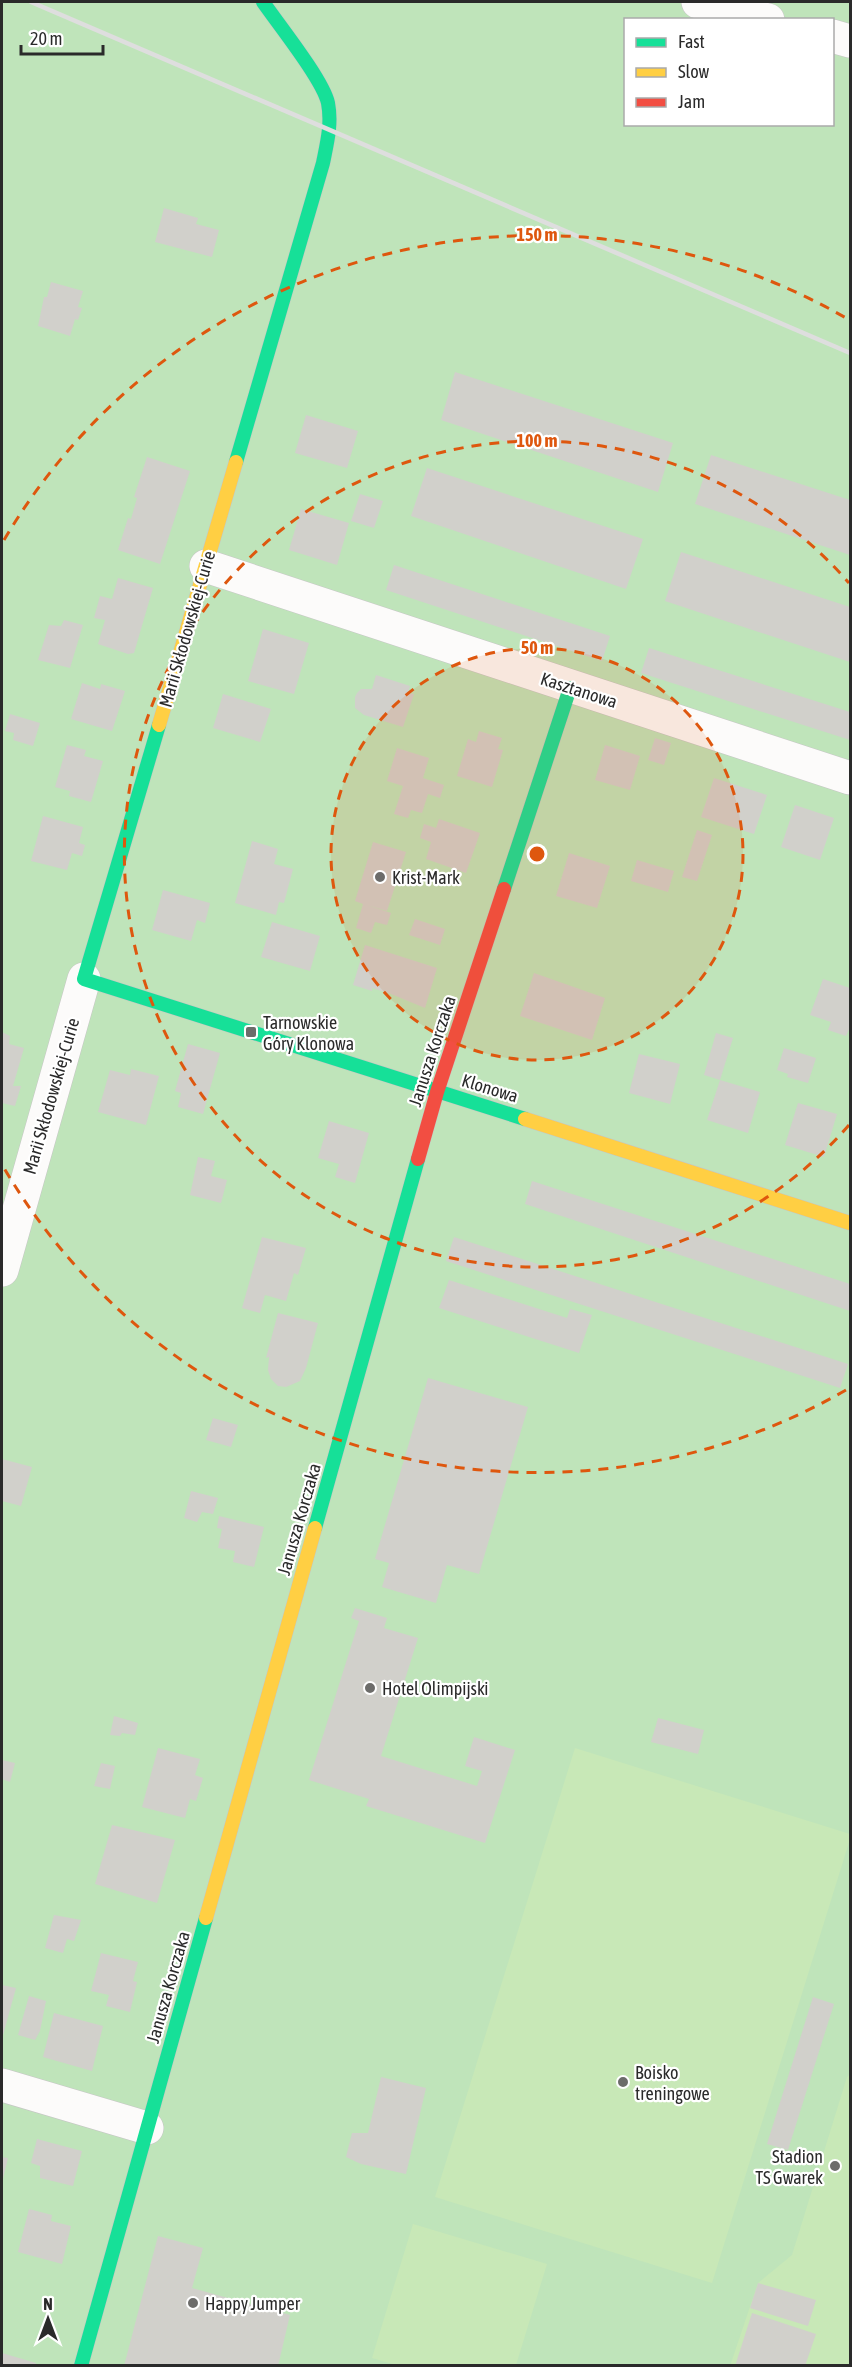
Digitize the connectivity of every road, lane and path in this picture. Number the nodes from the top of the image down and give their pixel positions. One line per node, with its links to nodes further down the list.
1 (263, 2): 6 (street, Marii Skłodowskiej-Curie)
2 (698, 2): 3 (street)
3 (760, 18)
4 (834, 37): 5 (street)
5 (850, 41)
6 (206, 566): 7 (street, Kasztanowa); 9 (street, Marii Skłodowskiej-Curie)
7 (570, 688): 8 (street, Kasztanowa); 10 (street, Janusza Korczaka)
8 (850, 778)
9 (84, 979): 10 (street, Klonowa); 12 (street, Marii Skłodowskiej-Curie)
10 (437, 1092): 11 (street, Klonowa); 14 (street, Janusza Korczaka)
11 (850, 1223)
12 (2, 1270)
13 (2, 2085): 14 (street)
14 (147, 2128): 15 (street, Janusza Korczaka)
15 (81, 2366)

